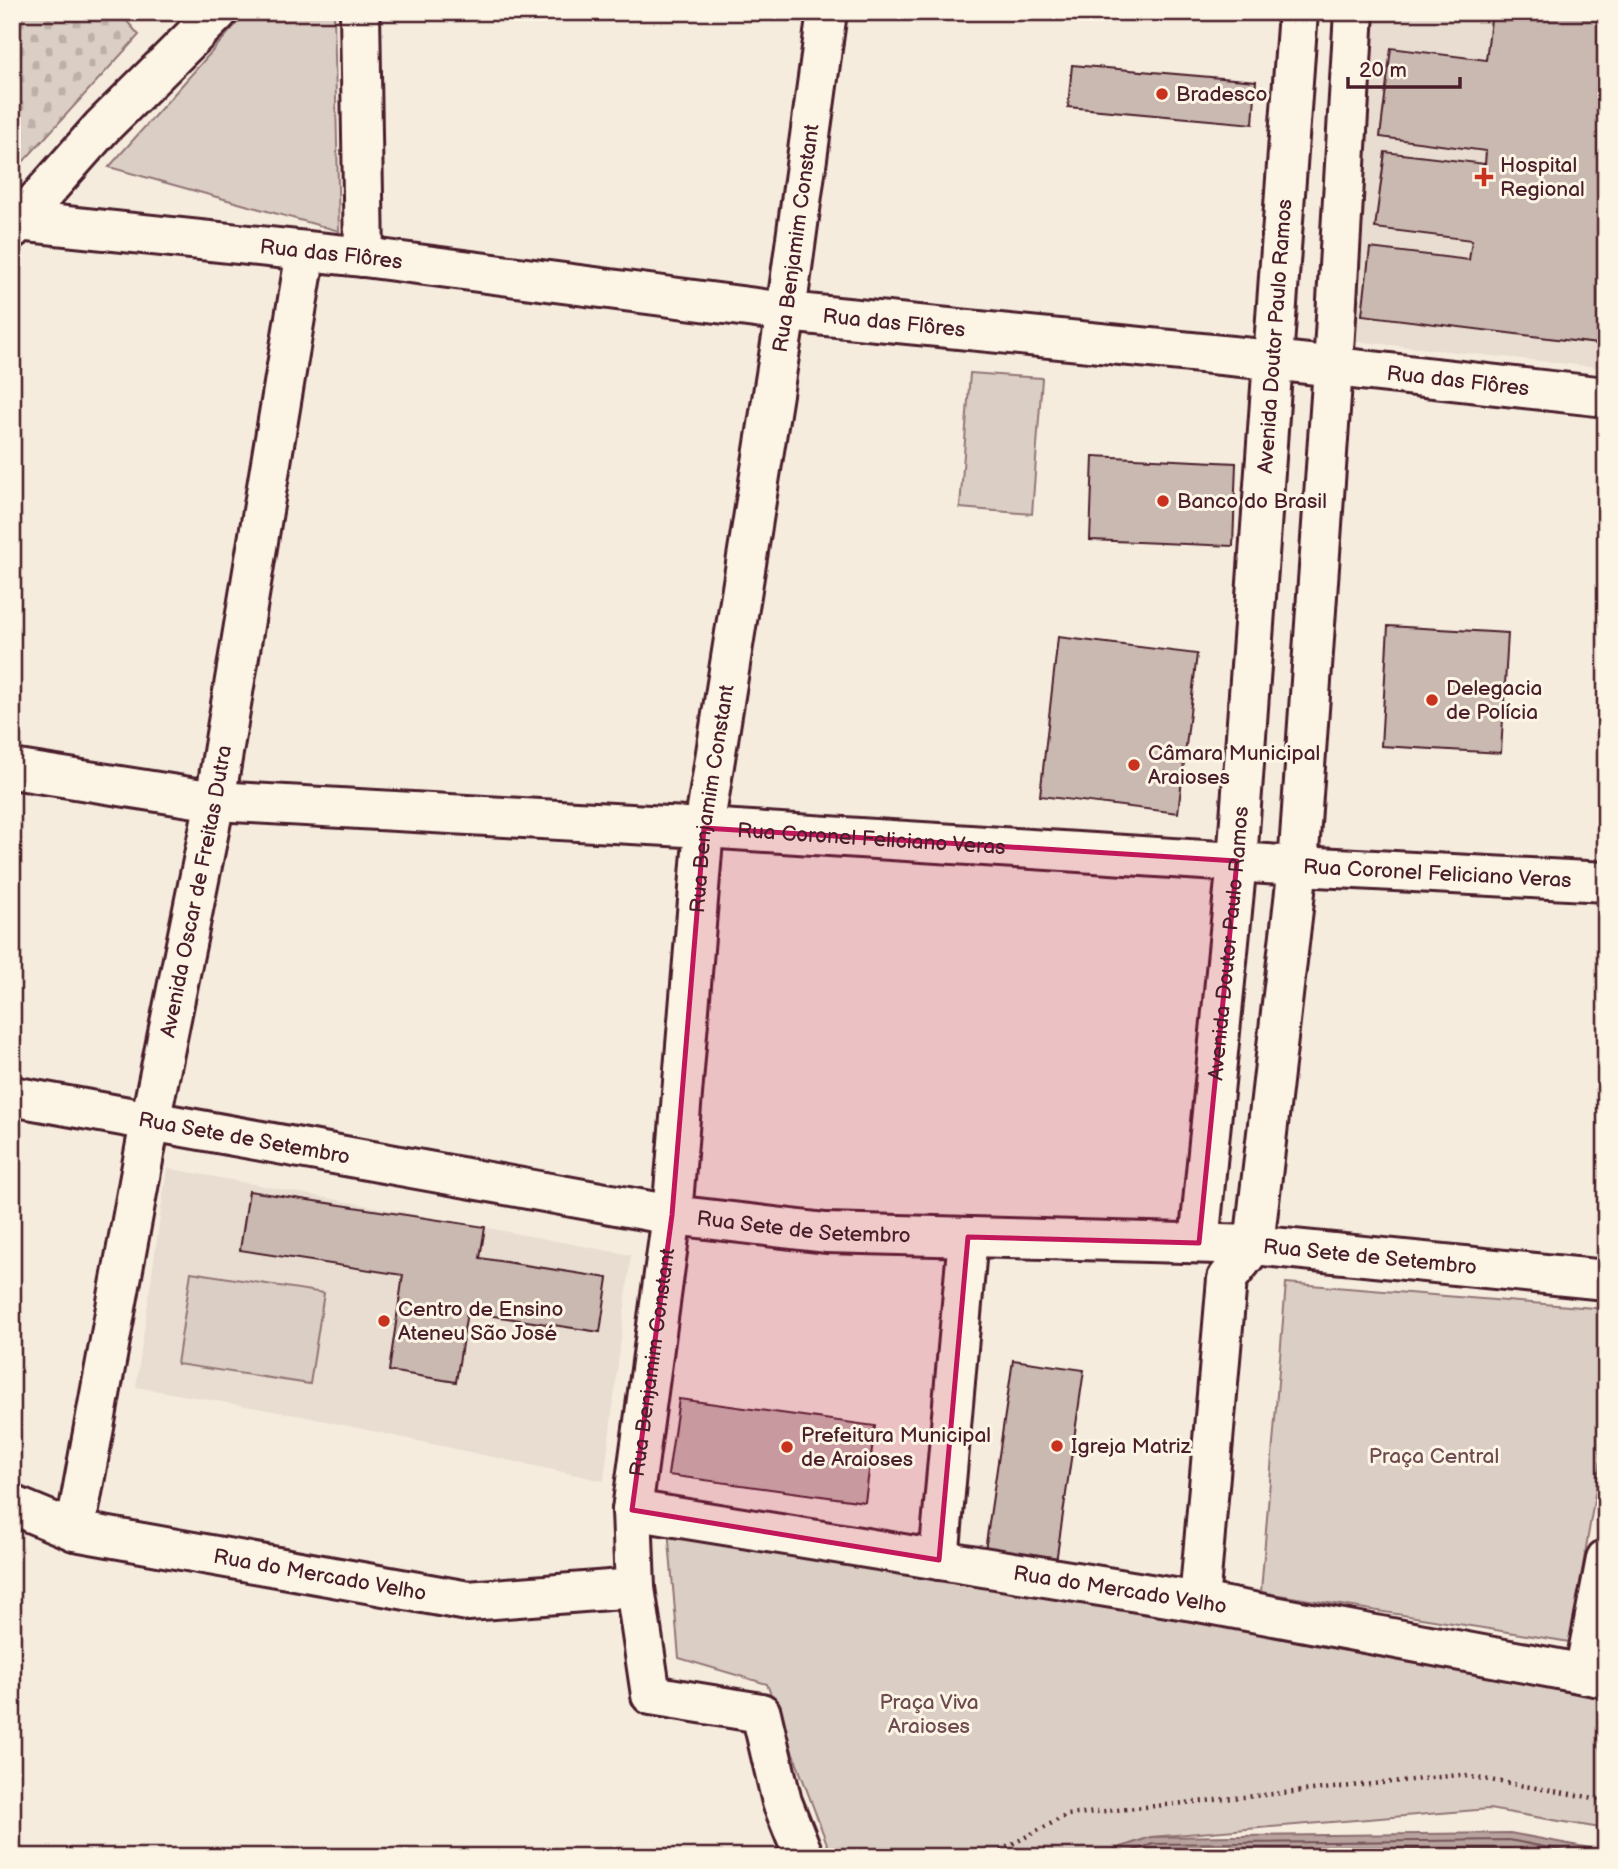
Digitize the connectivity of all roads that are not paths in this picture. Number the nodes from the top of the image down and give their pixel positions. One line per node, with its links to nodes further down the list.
1 (218, 12): 6 (street)
2 (360, 12): 8 (street)
3 (827, 12): 9 (street, Rua Benjamim Constant)
4 (1298, 12): 10 (street, Avenida Doutor Paulo Ramos)
5 (1354, 12): 11 (street)
6 (15, 225): 7 (street, Rua das Flôres)
7 (306, 251): 8 (street, Rua das Flôres); 14 (street, Avenida Oscar de Freitas Dutra)
8 (364, 257): 9 (street, Rua das Flôres)
9 (786, 312): 10 (street, Rua das Flôres); 15 (street, Rua Benjamim Constant)
10 (1272, 360): 11 (street, Rua das Flôres); 16 (street, Avenida Doutor Paulo Ramos)
11 (1332, 368): 12 (street, Rua das Flôres); 17 (street)
12 (1606, 397)
13 (12, 769): 14 (street, Rua Coronel Feliciano Veras)
14 (215, 801): 15 (street, Rua Coronel Feliciano Veras); 20 (street, Avenida Oscar de Freitas Dutra)
15 (704, 828): 16 (street, Rua Coronel Feliciano Veras); 21 (street, Rua Benjamim Constant)
16 (1237, 861): 17 (street, Rua Coronel Feliciano Veras); 23 (street, Avenida Doutor Paulo Ramos)
17 (1298, 866): 18 (street, Rua Coronel Feliciano Veras); 24 (street)
18 (1606, 882)
19 (12, 1096): 20 (street, Rua Sete de Setembro)
20 (150, 1122): 21 (street, Rua Sete de Setembro); 29 (street, Avenida Oscar de Freitas Dutra)
21 (671, 1215): 22 (street, Rua Sete de Setembro); 28 (street, Rua Benjamim Constant)
22 (968, 1237): 23 (street, Rua Sete de Setembro); 31 (street)
23 (1199, 1243): 24 (street, Rua Sete de Setembro); 25 (street)
24 (1254, 1245): 25 (street); 26 (street, Rua Sete de Setembro)
25 (1227, 1279): 33 (street)
26 (1606, 1280)
27 (12, 1506): 29 (street, Rua do Mercado Velho)
28 (632, 1510): 31 (street, Rua do Mercado Velho); 32 (street, Rua Benjamim Constant)
29 (75, 1531): 32 (street, Rua do Mercado Velho)
30 (1606, 1559): 34 (street)
31 (939, 1560): 33 (street, Rua do Mercado Velho)
32 (635, 1588): 35 (street, Rua Benjamim Constant)
33 (1199, 1602): 34 (street, Rua do Mercado Velho)
34 (1595, 1676)
35 (804, 1857)

